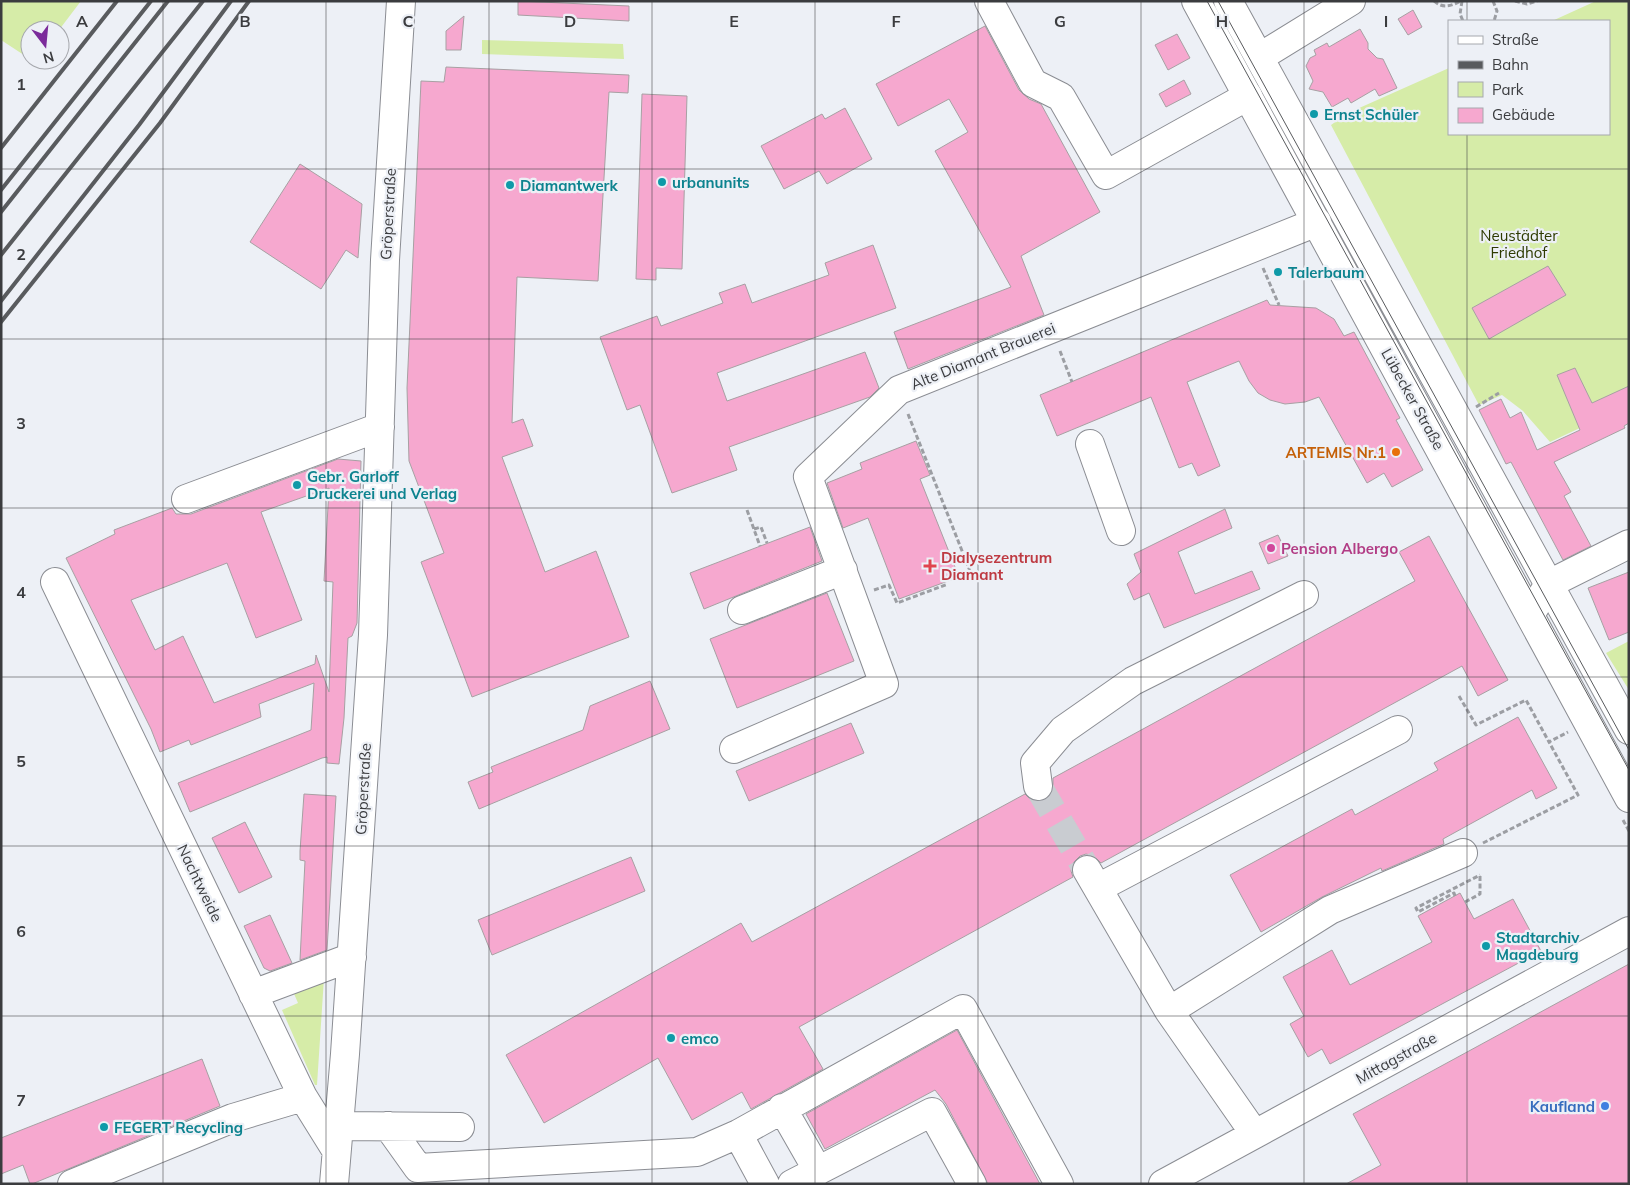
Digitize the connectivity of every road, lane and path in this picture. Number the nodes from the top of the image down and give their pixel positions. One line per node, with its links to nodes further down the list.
1 (401, 1): 23 (street, Gröperstraße)
2 (989, 1): 14 (street)
3 (1196, 1): 14 (street, Lübecker Straße)
4 (1228, 1): 13 (street, Lübecker Straße)
5 (1351, 1): 13 (street)
6 (1434, 1): 7 (path)
7 (1461, 1): 11 (path)
8 (1514, 1): 9 (path)
9 (1538, 1)
10 (1495, 2): 12 (path)
11 (1463, 20)
12 (1494, 20)
13 (1260, 57): 36 (street, Lübecker Straße)
14 (1248, 96): 15 (street, Lübecker Straße)
15 (1317, 222): 16 (street, Alte Diamant Brauerei); 40 (street, Lübecker Straße)
16 (1254, 247): 17 (path); 20 (street, Alte Diamant Brauerei)
17 (1279, 305)
18 (1066, 366): 19 (path)
19 (1072, 382)
20 (899, 390): 32 (street, Alte Diamant Brauerei); 33 (path)
21 (1499, 393): 22 (path)
22 (1471, 409)
23 (380, 427): 25 (street); 53 (street, Gröperstraße)
24 (1090, 444): 28 (street)
25 (186, 498)
26 (747, 510): 27 (path)
27 (754, 530): 29 (path); 31 (path)
28 (1121, 531)
29 (767, 543)
30 (1629, 544): 36 (street)
31 (760, 546)
32 (843, 570): 38 (street, Alte Diamant Brauerei); 39 (street)
33 (970, 571)
34 (55, 582): 54 (street, Nachtweide)
35 (948, 584): 38 (path)
36 (1549, 584): 40 (street); 44 (street, Lübecker Straße)
37 (1304, 595): 47 (street)
38 (852, 597): 46 (street, Alte Diamant Brauerei)
39 (742, 610)
40 (1530, 615): 48 (street, Lübecker Straße)
41 (1459, 696): 45 (path)
42 (1398, 730): 55 (street)
43 (1574, 730): 45 (path)
44 (1629, 730)
45 (1549, 742): 49 (path)
46 (734, 749)
47 (1038, 786)
48 (1629, 798)
49 (1463, 853): 55 (street)
50 (1455, 896): 51 (path)
51 (1465, 902)
52 (1629, 931): 60 (street, Mittagstraße)
53 (352, 957): 54 (street); 62 (street, Gröperstraße)
54 (254, 994): 56 (street, Nachtweide)
55 (1169, 1011): 60 (street)
56 (303, 1097): 62 (street, Nachtweide); 64 (street)
57 (782, 1108): 61 (street); 63 (street); 69 (street)
58 (388, 1126): 59 (street); 61 (street); 62 (street)
59 (460, 1127)
60 (1254, 1133): 70 (street, Mittagstraße)
61 (738, 1134): 66 (street)
62 (338, 1138): 65 (street)
63 (818, 1171): 67 (street); 68 (street)
64 (72, 1184)
65 (334, 1184)
66 (765, 1184)
67 (792, 1184)
68 (972, 1184)
69 (1059, 1184)
70 (1163, 1184)

